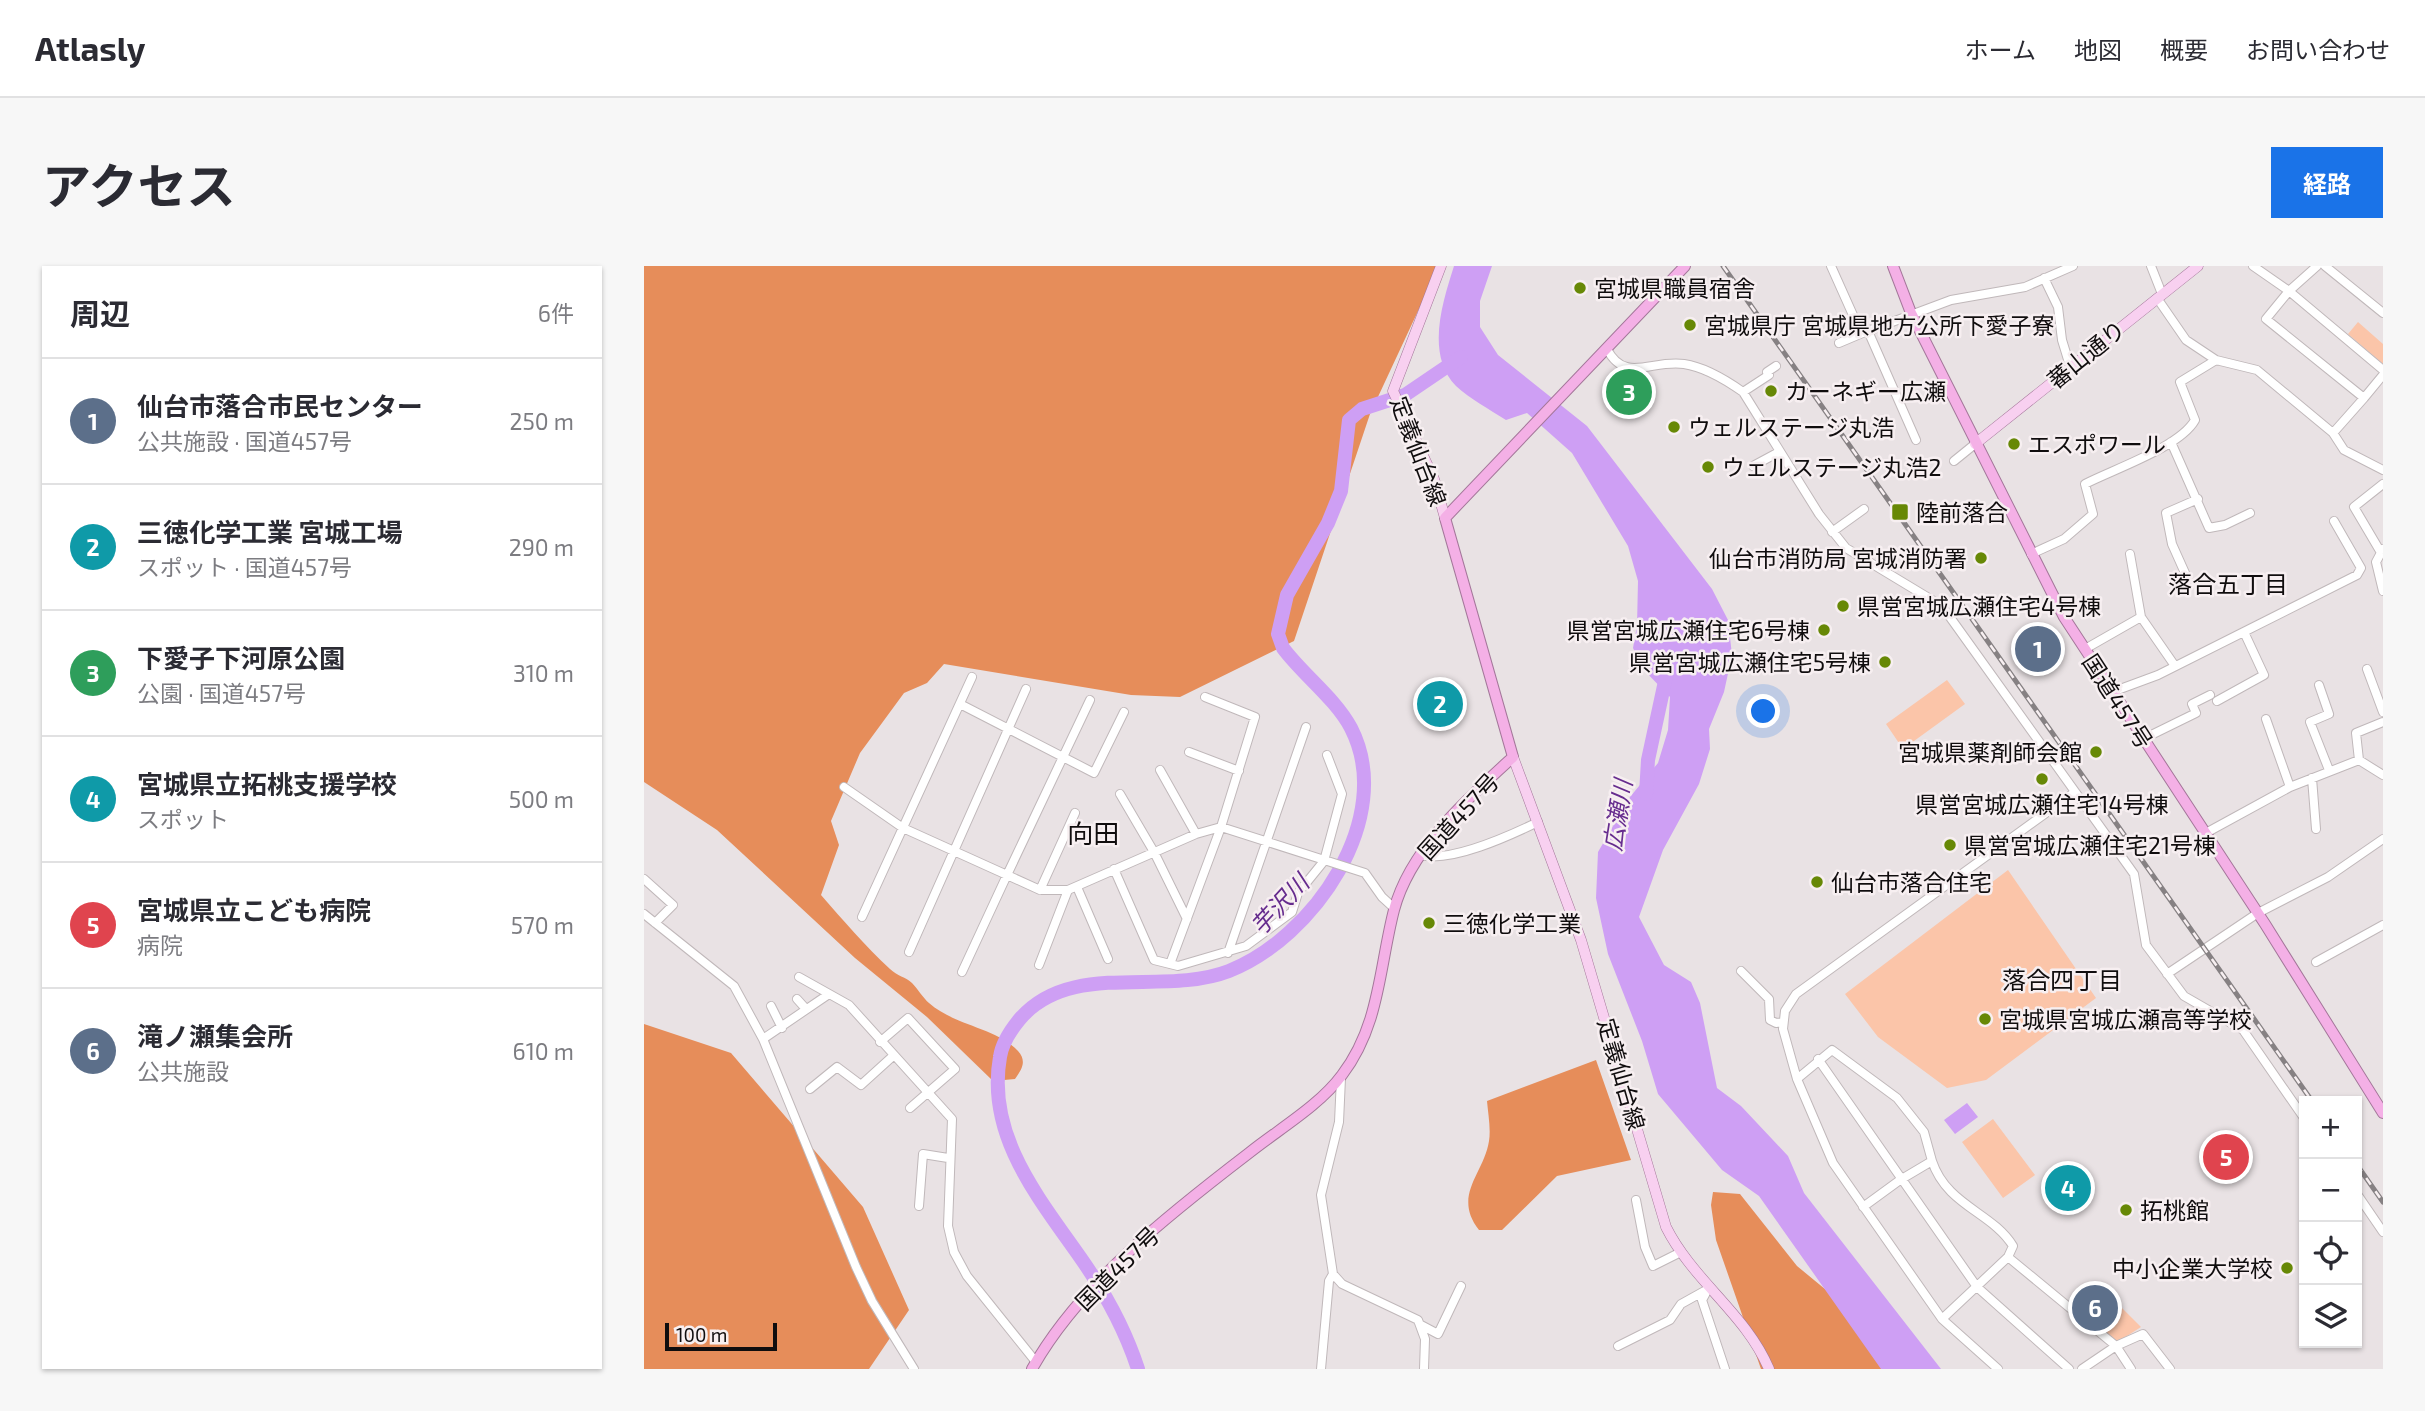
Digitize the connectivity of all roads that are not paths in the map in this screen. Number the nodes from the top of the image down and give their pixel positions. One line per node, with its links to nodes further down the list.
1 (1441, 266): 37 (main road, 定義仙台線)
2 (1685, 266): 18 (highway)
3 (1831, 266): 16 (street)
4 (1893, 266): 14 (highway, 国道457号)
5 (2073, 266): 11 (street)
6 (2151, 266): 13 (street)
7 (2197, 266): 13 (main road, 蕃山通り)
8 (2253, 266): 12 (street)
9 (2317, 266): 12 (street)
10 (2325, 266): 15 (street)
11 (2045, 278): 14 (street); 21 (street)
12 (2289, 290): 22 (street); 24 (street)
13 (2159, 296): 19 (street); 21 (main road, 蕃山通り)
14 (1911, 313): 16 (street); 28 (highway, 国道457号)
15 (2383, 313)
16 (1865, 332): 17 (street); 26 (street)
17 (1839, 342)
18 (1607, 349): 23 (street); 37 (highway)
19 (2216, 360): 25 (street); 27 (street)
20 (1776, 366): 23 (street)
21 (2070, 366): 28 (main road, 蕃山通り)
22 (2383, 373): 24 (street)
23 (1743, 392): 29 (street)
24 (2364, 398): 25 (street)
25 (2333, 433): 32 (street)
26 (1916, 440)
27 (2171, 442): 34 (street); 41 (street)
28 (1975, 444): 30 (street); 41 (highway, 国道457号)
29 (1779, 452): 31 (street); 39 (street)
30 (1954, 461)
31 (1753, 466)
32 (2383, 470)
33 (2383, 484): 40 (street)
34 (2198, 499): 36 (street); 45 (street)
35 (1864, 509): 39 (street)
36 (2250, 513)
37 (1445, 518): 68 (highway, 国道457号)
38 (2334, 521): 44 (street)
39 (1832, 532): 78 (street)
40 (2382, 550): 43 (street)
41 (2031, 554): 49 (highway, 国道457号)
42 (2130, 554): 47 (street)
43 (2376, 562): 44 (street); 46 (street)
44 (2361, 568): 48 (street)
45 (2185, 573)
46 (2383, 591)
47 (2141, 617): 49 (street); 50 (street)
48 (2244, 632): 50 (street); 65 (street)
49 (2085, 649): 55 (highway, 国道457号)
50 (2175, 666): 55 (street)
51 (2367, 669): 60 (street)
52 (972, 677): 58 (street)
53 (2319, 685): 72 (street)
54 (1026, 689): 63 (street)
55 (2112, 692): 65 (highway, 国道457号)
56 (1205, 697): 73 (street)
57 (1090, 700): 69 (street)
58 (960, 704): 63 (street); 83 (street)
59 (1124, 712): 69 (street)
60 (2383, 712)
61 (2266, 719): 77 (street)
62 (2383, 722): 70 (street)
63 (1009, 727): 69 (street); 90 (street)
64 (1306, 727): 88 (street)
65 (2143, 739): 86 (highway, 国道457号)
66 (1188, 752): 73 (street)
67 (1327, 755): 92 (street)
68 (1513, 757): 81 (main road, 定義仙台線); 91 (highway, 国道457号)
69 (1063, 758): 94 (street)
70 (2358, 760): 72 (street); 74 (street)
71 (1160, 770): 85 (street)
72 (2329, 770): 75 (street)
73 (1239, 771): 82 (street)
74 (2383, 775)
75 (2312, 778): 77 (street); 84 (street)
76 (844, 787): 83 (street)
77 (2290, 787): 86 (street)
78 (2075, 792): 113 (street); 119 (street)
79 (1119, 794): 89 (street)
80 (1074, 813): 97 (street)
81 (1538, 822): 91 (street); 140 (main road, 定義仙台線)
82 (1221, 827): 85 (street); 88 (street); 102 (street)
83 (903, 828): 90 (street); 101 (street)
84 (2316, 829)
85 (1196, 834): 89 (street)
86 (2204, 834): 99 (highway, 国道457号)
87 (2383, 839): 99 (street)
88 (1265, 842): 92 (street); 106 (street)
89 (1154, 852): 93 (street); 102 (street)
90 (954, 853): 94 (street); 105 (street)
91 (1420, 855): 98 (highway, 国道457号)
92 (1326, 861): 98 (street); 106 (street)
93 (1114, 869): 96 (street); 109 (street)
94 (1007, 875): 97 (street); 112 (street)
95 (644, 879): 103 (street)
96 (1072, 888): 97 (street); 107 (street); 110 (street)
97 (1040, 890)
98 (1394, 908): 125 (highway, 国道457号)
99 (2258, 913): 113 (street); 131 (highway, 国道457号)
100 (644, 914): 103 (street)
101 (862, 917)
102 (1187, 919): 109 (street)
103 (655, 923): 121 (street)
104 (2382, 927): 108 (street)
105 (909, 953)
106 (1228, 953): 109 (street)
107 (1108, 959)
108 (2316, 962)
109 (1170, 964)
110 (1039, 965)
111 (1741, 971): 119 (street)
112 (962, 972)
113 (2167, 974): 130 (street)
114 (799, 977): 115 (street)
115 (829, 994): 118 (street); 122 (street)
116 (797, 999): 118 (street)
117 (771, 1006): 120 (street)
118 (806, 1009): 120 (street)
119 (1783, 1022): 126 (street)
120 (782, 1028): 121 (street)
121 (763, 1039): 151 (street)
122 (880, 1042): 123 (street); 128 (street)
123 (893, 1056): 127 (street); 128 (street)
124 (1818, 1059): 126 (street); 133 (street); 134 (street)
125 (1341, 1078): 142 (street); 150 (highway, 国道457号)
126 (1797, 1079): 138 (street)
127 (810, 1089)
128 (927, 1094): 129 (street); 132 (street)
129 (910, 1108)
130 (2299, 1111)
131 (2383, 1113)
132 (948, 1158): 137 (street); 150 (street)
133 (1932, 1161): 134 (street); 141 (street)
134 (1900, 1180): 138 (street); 144 (street)
135 (1636, 1200): 140 (street)
136 (2362, 1201): 139 (street)
137 (919, 1206)
138 (1863, 1207): 146 (street)
139 (2383, 1232)
140 (1679, 1253): 145 (main road, 定義仙台線)
141 (2008, 1258): 144 (street); 149 (street)
142 (1333, 1274): 147 (street); 152 (street)
143 (1461, 1286): 147 (street)
144 (1977, 1287): 146 (street); 157 (street)
145 (1709, 1289): 148 (street); 154 (street); 155 (main road, 定義仙台線)
146 (1942, 1319): 156 (street)
147 (1421, 1325): 153 (street)
148 (1618, 1346)
149 (2116, 1346): 158 (street); 159 (street); 160 (street)
150 (1034, 1366)
151 (914, 1369)
152 (1321, 1369)
153 (1424, 1369)
154 (1725, 1369)
155 (1769, 1369)
156 (1998, 1369)
157 (2068, 1369)
158 (2082, 1369)
159 (2131, 1369)
160 (2170, 1369)

